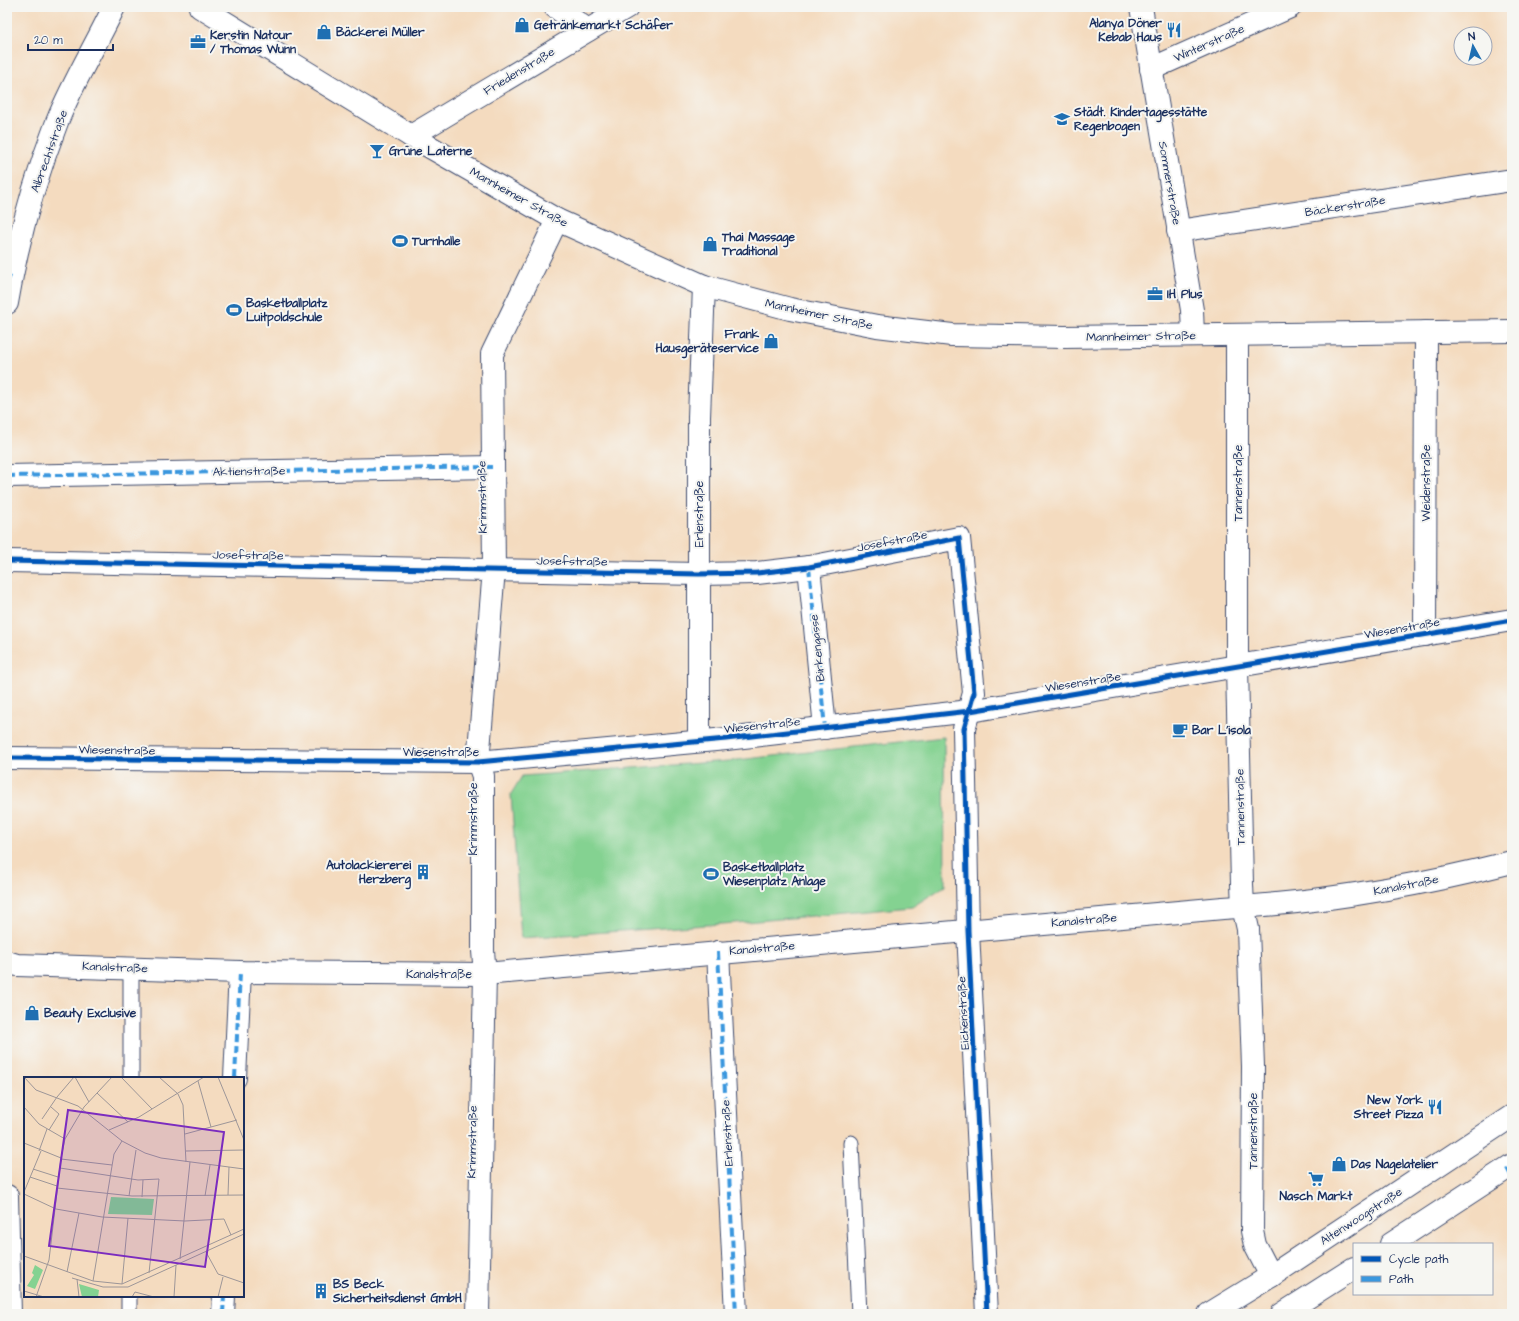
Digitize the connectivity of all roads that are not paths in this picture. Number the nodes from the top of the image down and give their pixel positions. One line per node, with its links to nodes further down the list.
1 (114, 7): 13 (street, Albrechtstraße)
2 (200, 7): 9 (street, Mannheimer Straße)
3 (555, 7): 7 (street)
4 (627, 7): 7 (street, Friedenstraße)
5 (1140, 7): 8 (street, Sommerstraße)
6 (1290, 7): 8 (street, Winterstraße)
7 (588, 30): 9 (street, Friedenstraße)
8 (1151, 69): 12 (street, Sommerstraße)
9 (412, 136): 11 (street, Mannheimer Straße)
10 (1512, 180): 12 (street, Bäckerstraße)
11 (557, 220): 14 (street, Mannheimer Straße); 20 (street, Krimmstraße)
12 (1178, 232): 19 (street, Sommerstraße)
13 (9, 277): 15 (street, Albrechtstraße)
14 (704, 286): 19 (street, Mannheimer Straße); 25 (street, Erlenstraße)
15 (7, 303)
16 (1512, 331): 17 (street, Mannheimer Straße)
17 (1426, 332): 18 (street, Mannheimer Straße); 27 (street, Weidenstraße)
18 (1237, 334): 19 (street, Mannheimer Straße); 28 (street, Tannenstraße)
19 (1193, 335)
20 (492, 466): 21 (street, Aktienstraße); 24 (street, Krimmstraße)
21 (7, 476)
22 (7, 561): 24 (street, Josefstraße)
23 (809, 567): 25 (street, Josefstraße); 29 (street, Josefstraße); 30 (street, Birkengasse)
24 (494, 569): 25 (street, Josefstraße); 33 (street, Krimmstraße)
25 (699, 574): 31 (street, Erlenstraße)
26 (1512, 620): 27 (street, Wiesenstraße)
27 (1425, 634): 28 (street, Wiesenstraße)
28 (1237, 667): 29 (street, Wiesenstraße); 35 (street, Tannenstraße)
29 (970, 711): 30 (street, Wiesenstraße); 36 (street, Eichenstraße)
30 (825, 728): 31 (street, Wiesenstraße)
31 (699, 741): 33 (street, Wiesenstraße)
32 (7, 758): 33 (street, Wiesenstraße)
33 (478, 762): 41 (street, Krimmstraße)
34 (1512, 862): 35 (street, Kanalstraße)
35 (1243, 907): 36 (street, Kanalstraße); 50 (street, Tannenstraße)
36 (968, 931): 37 (street, Kanalstraße); 59 (street, Eichenstraße)
37 (718, 952): 41 (street, Kanalstraße); 57 (street, Erlenstraße)
38 (7, 962): 39 (street, Kanalstraße)
39 (131, 968): 40 (street, Kanalstraße); 42 (lane)
40 (240, 972): 41 (street, Kanalstraße); 43 (street)
41 (485, 974): 56 (street, Krimmstraße)
42 (131, 1077)
43 (235, 1077)
44 (1512, 1116): 50 (street, Altenwoogstraße)
45 (851, 1143): 58 (lane)
46 (1510, 1170): 48 (street)
47 (7, 1196): 53 (street)
48 (1393, 1243)
49 (1353, 1269): 61 (street)
50 (1271, 1276): 60 (street, Altenwoogstraße)
51 (129, 1297): 54 (lane)
52 (224, 1297): 55 (street)
53 (10, 1314)
54 (129, 1314)
55 (223, 1314)
56 (478, 1314)
57 (736, 1314)
58 (859, 1314)
59 (987, 1314)
60 (1209, 1314)
61 (1282, 1314)

